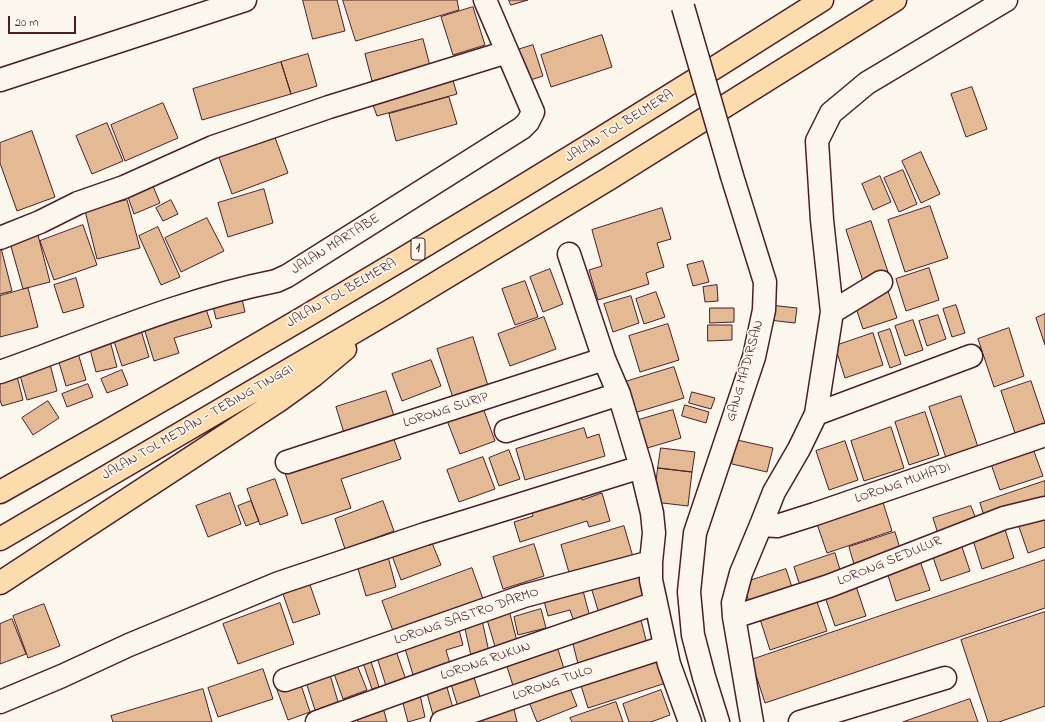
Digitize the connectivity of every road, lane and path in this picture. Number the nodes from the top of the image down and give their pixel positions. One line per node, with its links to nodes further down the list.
1 (245, 0): 8 (street)
2 (486, 0): 7 (street, JALAN MARTABE)
3 (822, 0): 23 (highway, JALAN TOL BELMERA / 1)
4 (894, 0): 12 (highway)
5 (1006, 0): 13 (street)
6 (682, 4): 38 (street, GANG MADIRSAN, bridge)
7 (507, 52): 9 (street); 16 (street, JALAN MARTABE)
8 (0, 80)
9 (0, 238)
10 (569, 254): 15 (street)
11 (881, 282): 13 (street)
12 (395, 308): 26 (highway, JALAN TOL MEDAN - TEBING TINGGI); 28 (highway)
13 (832, 312): 18 (street)
14 (971, 356): 18 (street)
15 (604, 360): 17 (street); 21 (street, LORONG SURIP)
16 (0, 372)
17 (619, 394): 19 (street); 22 (street)
18 (816, 414): 25 (street)
19 (506, 430)
20 (1045, 435): 25 (street, LORONG MUHADI)
21 (287, 462)
22 (641, 467): 27 (street); 34 (street)
23 (0, 492)
24 (1045, 508): 30 (street, LORONG SEDULUR)
25 (761, 525): 30 (street)
26 (0, 539)
27 (651, 562): 29 (street); 33 (street, LORONG SASTRO DARMO)
28 (0, 583)
29 (656, 603): 31 (street); 35 (street, LORONG RUKUN)
30 (734, 617): 39 (street)
31 (665, 647): 36 (street, LORONG TULO); 37 (street)
32 (944, 678): 40 (street)
33 (285, 680)
34 (0, 702)
35 (317, 722)
36 (442, 722)
37 (690, 722)
38 (718, 722)
39 (752, 722)
40 (800, 722)

